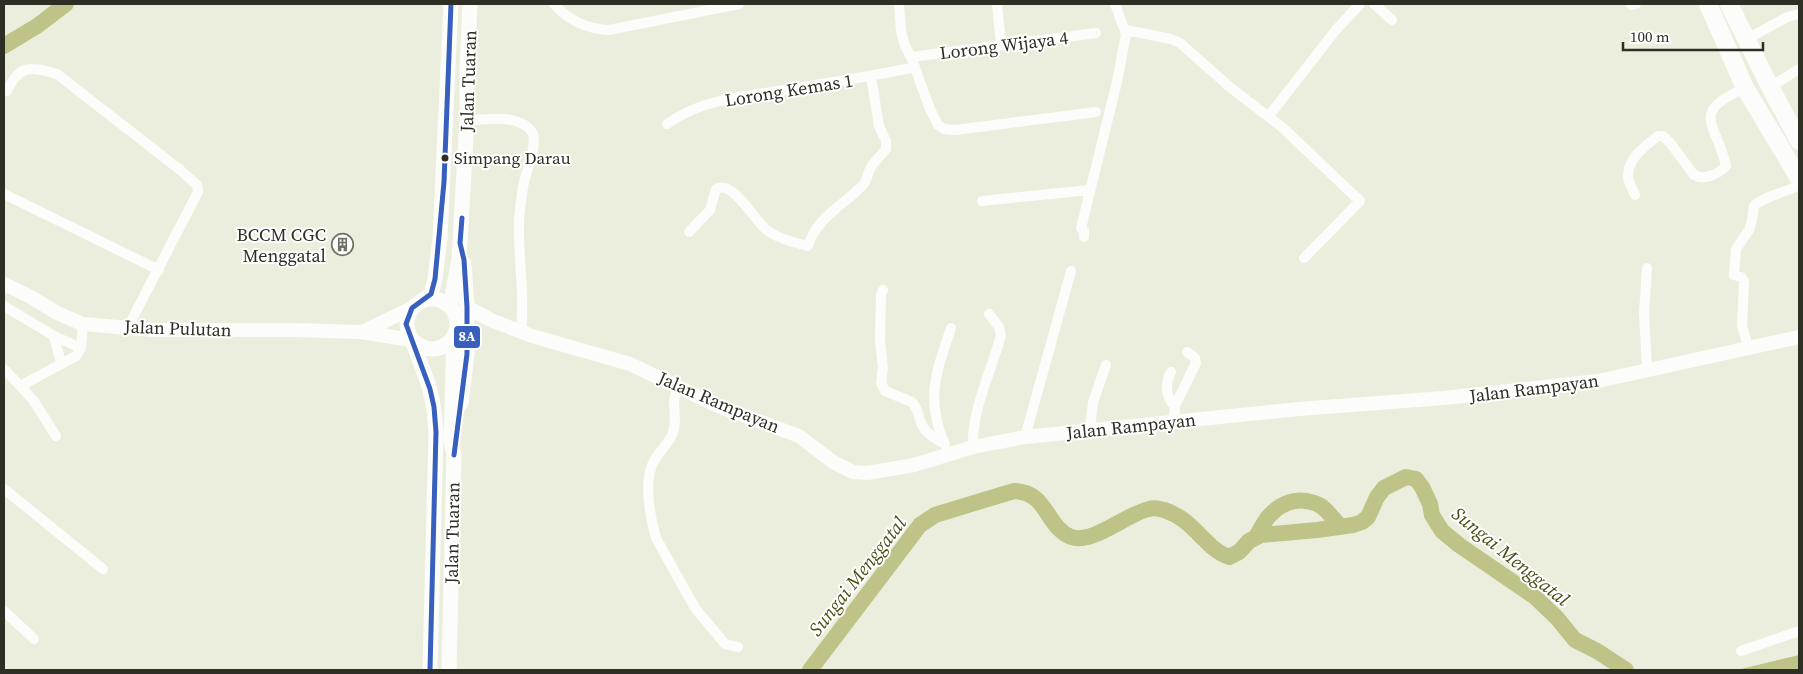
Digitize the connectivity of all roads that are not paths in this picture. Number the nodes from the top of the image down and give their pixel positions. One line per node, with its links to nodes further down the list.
1 (451, 4): 49 (main road, Jalan Tuaran)
2 (470, 4): 29 (main road, Jalan Tuaran)
3 (554, 4): 4 (street)
4 (738, 4)
5 (898, 4): 20 (street)
6 (997, 4): 19 (street)
7 (1115, 4): 16 (street)
8 (1360, 4): 28 (street)
9 (1374, 4): 15 (street)
10 (1631, 4): 11 (street)
11 (1636, 4)
12 (1708, 4): 25 (highway)
13 (1729, 4): 18 (highway)
14 (1799, 14): 18 (street)
15 (1392, 20)
16 (1126, 30): 28 (street); 35 (street)
17 (1096, 33): 19 (street, Lorong Wijaya 4)
18 (1747, 39): 24 (highway)
19 (1001, 45): 20 (street, Lorong Wijaya 4)
20 (911, 56): 21 (street)
21 (915, 67): 23 (street, Lorong Kemas 1); 27 (street)
22 (1799, 69): 24 (street)
23 (871, 76): 30 (street, Lorong Kemas 1); 39 (street)
24 (1770, 87): 31 (highway); 32 (highway)
25 (1745, 88): 33 (highway); 37 (street)
26 (7, 91): 44 (street)
27 (1096, 112)
28 (1268, 116): 42 (street)
29 (467, 120): 41 (main road, Jalan Tuaran); 57 (street)
30 (667, 124)
31 (1799, 141)
32 (1799, 153)
33 (1799, 178)
34 (1799, 185): 64 (street)
35 (1089, 190): 38 (street); 40 (street)
36 (4, 194): 44 (street)
37 (1635, 195)
38 (982, 201)
39 (689, 232)
40 (1084, 237)
41 (460, 243): 50 (main road, Jalan Tuaran); 51 (main road)
42 (1304, 258)
43 (1647, 268): 69 (street)
44 (159, 270): 55 (street)
45 (1071, 271): 77 (street)
46 (4, 284): 54 (street, Jalan Pulutan)
47 (883, 290): 79 (street)
48 (4, 306): 60 (street)
49 (414, 306): 50 (main road); 58 (street, Jalan Pulutan); 62 (main road)
50 (450, 307): 59 (main road)
51 (467, 307): 53 (street, Jalan Rampayan); 59 (main road)
52 (989, 314): 78 (street)
53 (493, 320): 57 (street, Jalan Rampayan); 59 (street)
54 (84, 324): 55 (street, Jalan Pulutan); 63 (street)
55 (128, 327): 58 (street, Jalan Pulutan)
56 (951, 328): 79 (street)
57 (520, 331): 71 (street, Jalan Rampayan)
58 (361, 332): 62 (street, Jalan Pulutan)
59 (460, 334): 62 (main road); 80 (main road, Jalan Tuaran)
60 (54, 336): 63 (street); 66 (street)
61 (1799, 337): 64 (street, Jalan Rampayan)
62 (412, 341): 88 (main road, Jalan Tuaran)
63 (81, 348): 66 (street)
64 (1749, 348): 69 (street, Jalan Rampayan)
65 (1187, 352): 73 (street)
66 (62, 363): 72 (street)
67 (1106, 365): 75 (street)
68 (4, 368): 72 (street)
69 (1648, 369): 74 (street, Jalan Rampayan)
70 (1171, 372): 73 (street)
71 (678, 385): 79 (street, Jalan Rampayan); 86 (street)
72 (23, 388): 76 (street)
73 (1175, 406): 74 (street)
74 (1174, 421): 75 (street, Jalan Rampayan)
75 (1090, 429): 77 (street, Jalan Rampayan)
76 (56, 436)
77 (1026, 437): 78 (street, Jalan Rampayan)
78 (973, 447): 79 (street, Jalan Rampayan)
79 (947, 449)
80 (453, 462): 88 (main road); 89 (main road, Jalan Tuaran)
81 (4, 489): 82 (street)
82 (103, 568)
83 (4, 611): 85 (street)
84 (1799, 631): 87 (street)
85 (34, 639)
86 (738, 647)
87 (1741, 651)
88 (434, 667)
89 (449, 670)

